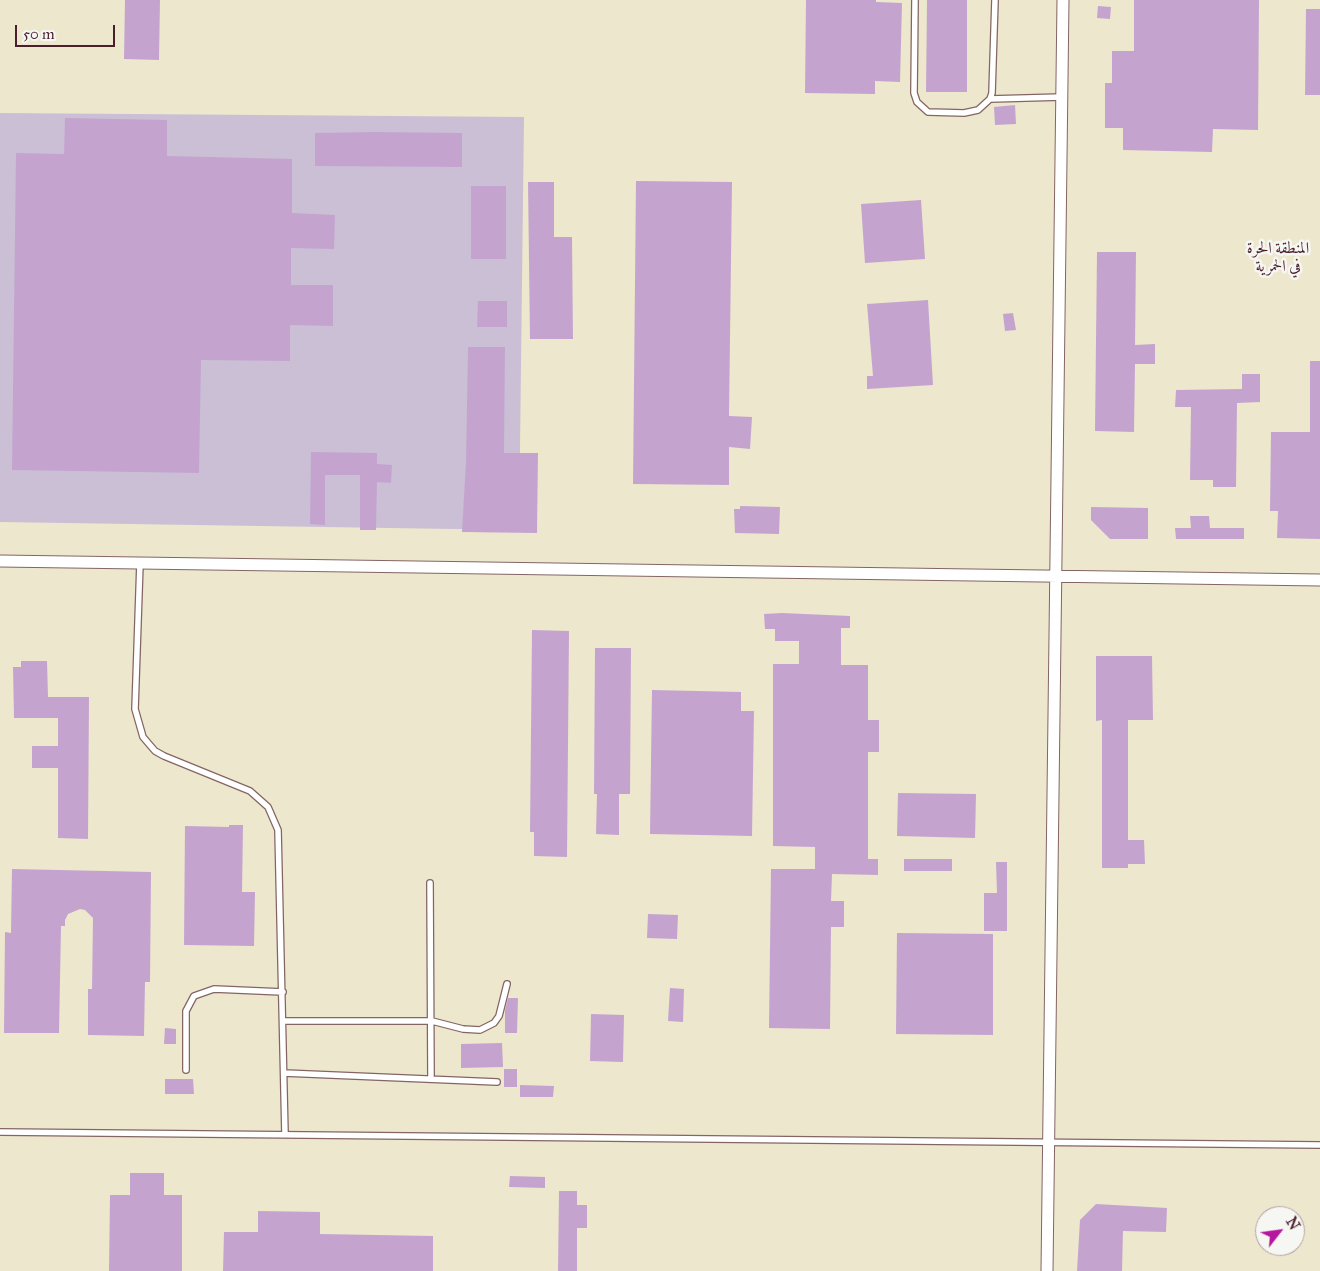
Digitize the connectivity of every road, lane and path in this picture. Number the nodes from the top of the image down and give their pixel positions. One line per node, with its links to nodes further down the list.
1 (915, 0): 5 (lane)
2 (995, 0): 5 (lane)
3 (1063, 0): 4 (street)
4 (1062, 97): 5 (lane); 8 (street)
5 (990, 100)
6 (0, 561): 7 (street)
7 (140, 563): 8 (street); 12 (lane)
8 (1056, 577): 9 (street); 21 (street)
9 (1320, 580)
10 (430, 882): 14 (lane)
11 (507, 984): 14 (lane)
12 (283, 992): 13 (lane); 15 (lane)
13 (283, 1021): 14 (lane); 16 (lane)
14 (432, 1021): 17 (lane)
15 (186, 1070)
16 (284, 1073): 17 (lane); 20 (lane)
17 (431, 1079): 18 (lane)
18 (497, 1082)
19 (0, 1132): 20 (lane)
20 (285, 1134): 21 (lane)
21 (1049, 1142): 22 (lane); 23 (street)
22 (1320, 1145)
23 (1047, 1271)

